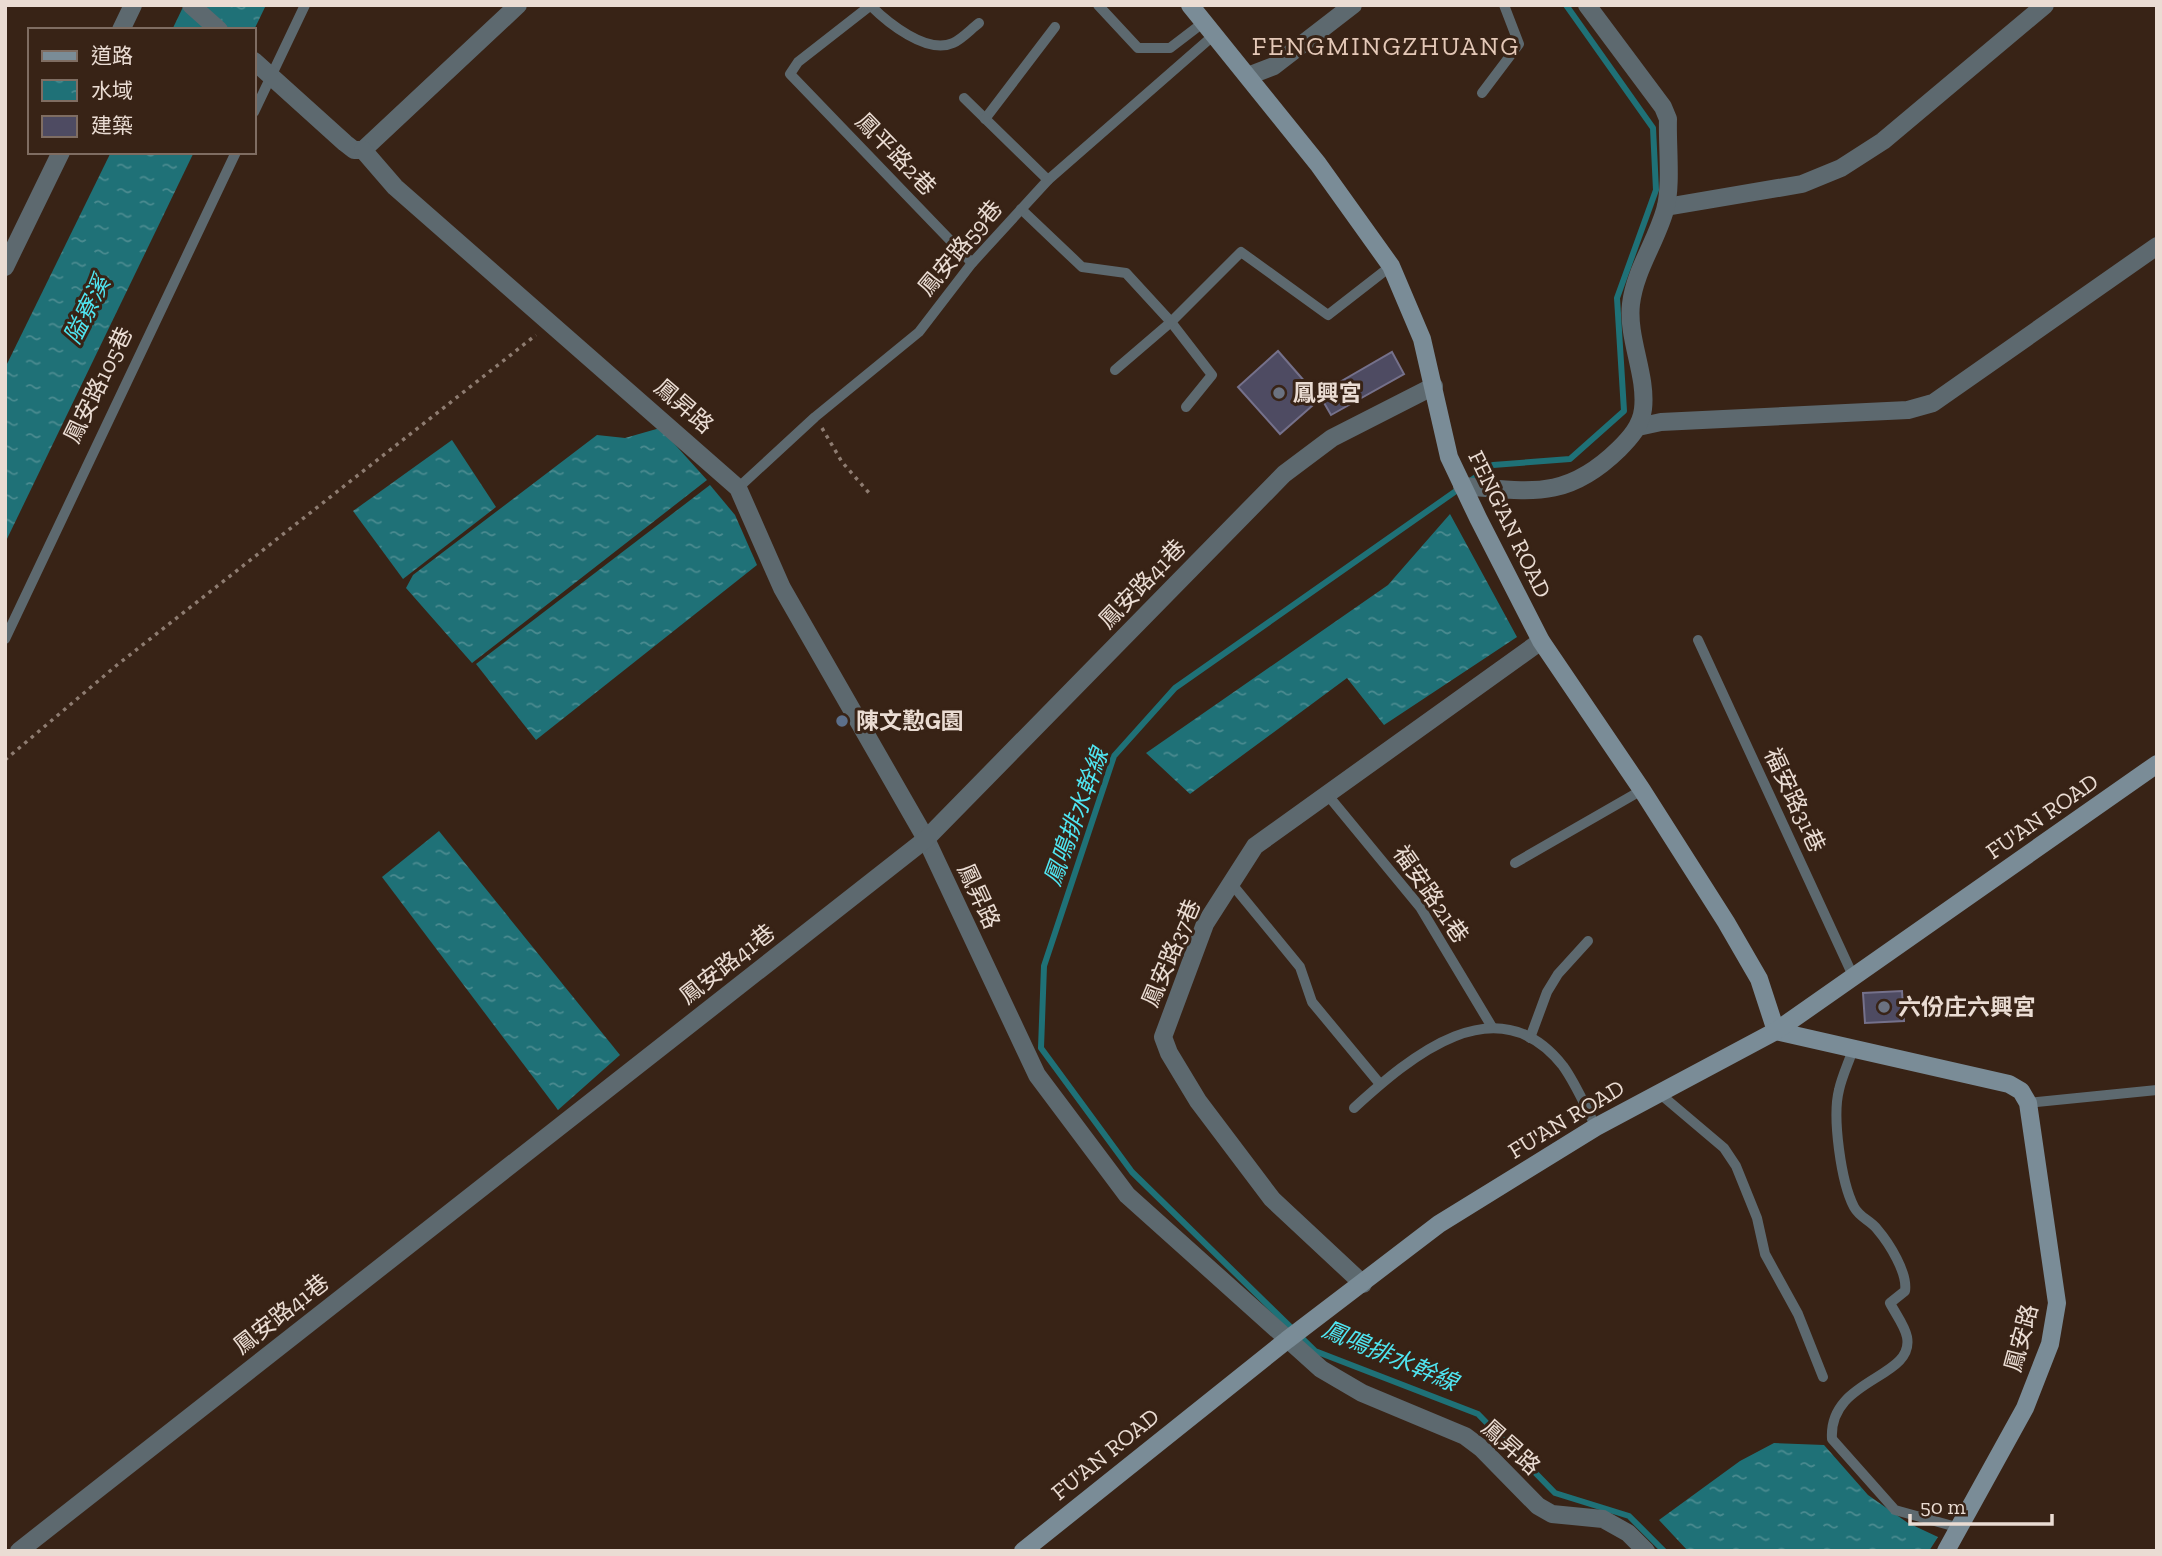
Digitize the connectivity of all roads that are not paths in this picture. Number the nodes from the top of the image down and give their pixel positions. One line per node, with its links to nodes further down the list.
1 (133, 5): 14 (street)
2 (191, 5): 15 (street)
3 (305, 5): 18 (lane)
4 (518, 5): 24 (street)
5 (871, 5): 12 (lane); 31 (lane, 鳳平路2巷)
6 (1098, 5): 16 (lane)
7 (1190, 5): 16 (street, FENG'AN ROAD)
8 (1353, 5): 19 (street)
9 (1504, 5): 20 (lane)
10 (1587, 5): 28 (street)
11 (2045, 5): 28 (street)
12 (979, 23)
13 (1055, 27): 23 (lane)
14 (122, 28)
15 (217, 28)
16 (1209, 28): 19 (street, FENG'AN ROAD); 27 (lane, 鳳安路59巷)
17 (256, 63): 18 (street)
18 (270, 74): 22 (lane); 24 (street)
19 (1248, 76): 32 (street, FENG'AN ROAD)
20 (1482, 93)
21 (964, 98): 23 (lane)
22 (256, 107)
23 (985, 119): 27 (lane)
24 (363, 150): 40 (street, 鳳昇路)
25 (60, 154): 33 (street)
26 (235, 154): 41 (lane, 鳳安路105巷)
27 (1048, 180): 29 (lane, 鳳安路59巷)
28 (1666, 207): 38 (street)
29 (1021, 209): 31 (lane, 鳳安路59巷); 34 (lane)
30 (2157, 246): 38 (street)
31 (972, 262): 40 (lane, 鳳安路59巷)
32 (1391, 266): 34 (lane); 36 (street, FENG'AN ROAD)
33 (5, 267)
34 (1171, 322): 35 (lane); 37 (lane)
35 (1115, 370)
36 (1434, 386): 39 (street, FENG'AN ROAD); 47 (street, 鳳安路41巷)
37 (1186, 407)
38 (1638, 427): 39 (street)
39 (1462, 486): 43 (street, FENG'AN ROAD)
40 (738, 488): 47 (street, 鳳昇路)
41 (5, 639)
42 (1699, 640): 51 (lane, 福安路31巷)
43 (1541, 641): 45 (street, FENG'AN ROAD); 46 (street, 鳳安路37巷)
44 (2157, 764): 51 (street, FU'AN ROAD)
45 (1642, 790): 48 (lane); 53 (street, FENG'AN ROAD)
46 (1326, 793): 49 (street, 鳳安路37巷); 52 (lane, 福安路21巷)
47 (926, 839): 63 (street, 鳳昇路); 66 (street, 鳳安路41巷)
48 (1516, 863)
49 (1231, 883): 56 (lane); 62 (street, 鳳安路37巷)
50 (1588, 942): 54 (lane)
51 (1854, 978): 53 (street, FU'AN ROAD)
52 (1492, 1027): 54 (lane); 56 (lane)
53 (1776, 1031): 55 (street); 58 (street, FU'AN ROAD)
54 (1530, 1038): 61 (lane)
55 (1853, 1049): 59 (street); 65 (lane)
56 (1380, 1084): 60 (lane)
57 (2157, 1090): 59 (lane)
58 (1659, 1093): 61 (street, FU'AN ROAD); 64 (lane)
59 (2028, 1103): 65 (street, 鳳安路)
60 (1354, 1108)
61 (1596, 1127): 62 (street, FU'AN ROAD)
62 (1363, 1284): 63 (street, FU'AN ROAD)
63 (1287, 1340): 67 (street, FU'AN ROAD); 68 (street, 鳳昇路)
64 (1823, 1377)
65 (1960, 1528): 69 (street, 鳳安路)
66 (19, 1551)
67 (1023, 1551)
68 (1646, 1551)
69 (1946, 1551)

